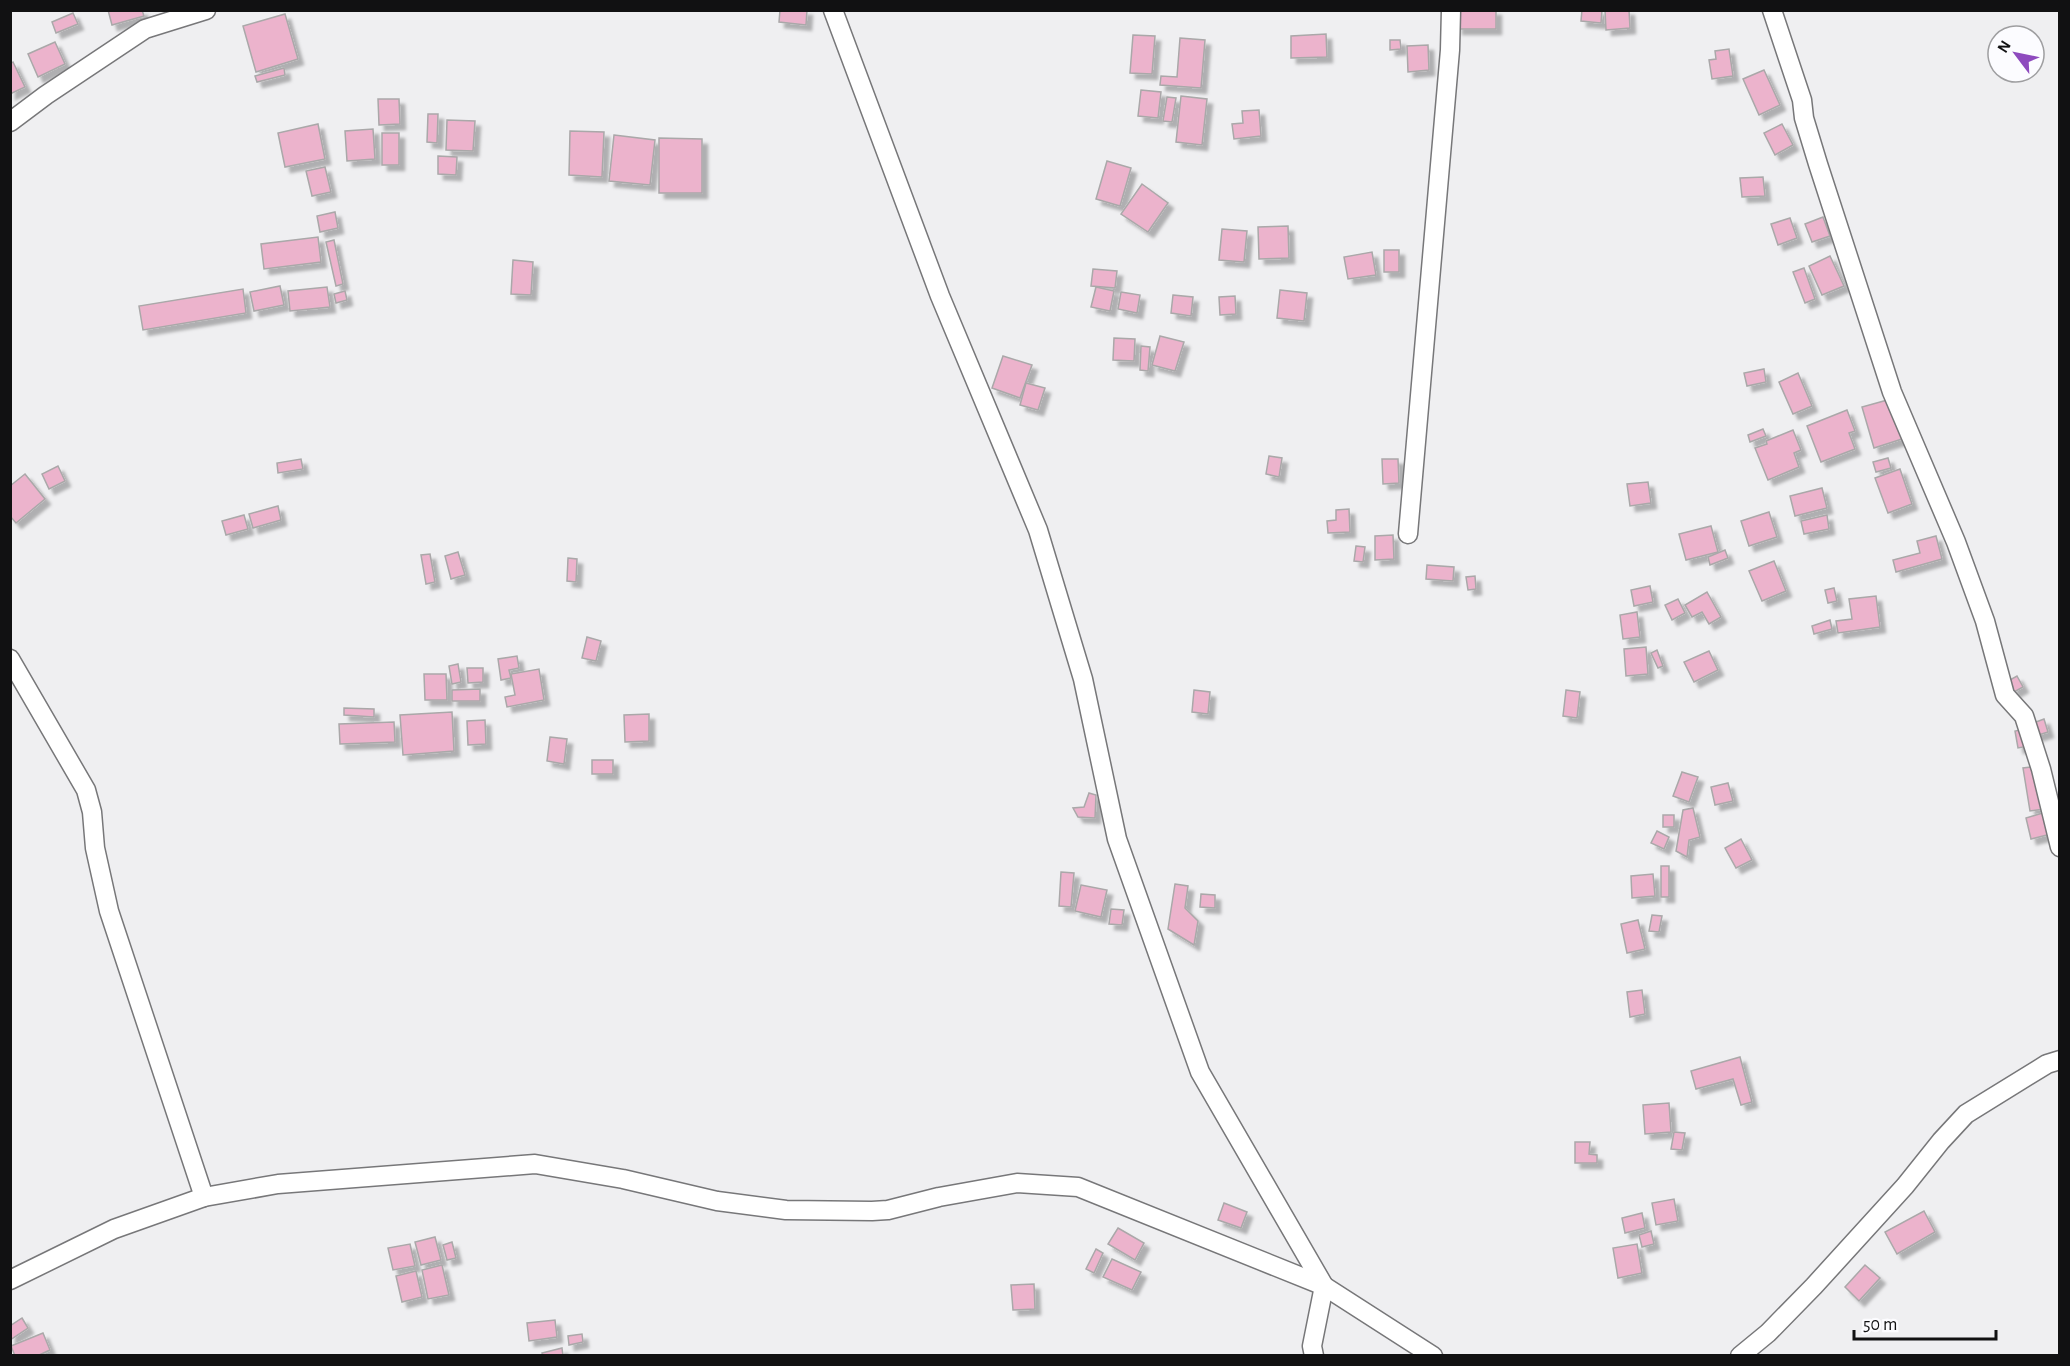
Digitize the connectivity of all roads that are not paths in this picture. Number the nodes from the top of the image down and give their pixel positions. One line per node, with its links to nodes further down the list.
1 (206, 10): 5 (street)
2 (833, 10): 12 (street)
3 (1451, 10): 6 (street)
4 (1772, 10): 8 (street)
5 (10, 122)
6 (1408, 534)
7 (10, 659): 10 (street)
8 (2060, 847)
9 (2060, 1060): 15 (street)
10 (204, 1197): 11 (street); 12 (street)
11 (10, 1280)
12 (1324, 1286): 13 (street); 14 (street)
13 (1314, 1356)
14 (1433, 1356)
15 (1740, 1356)

